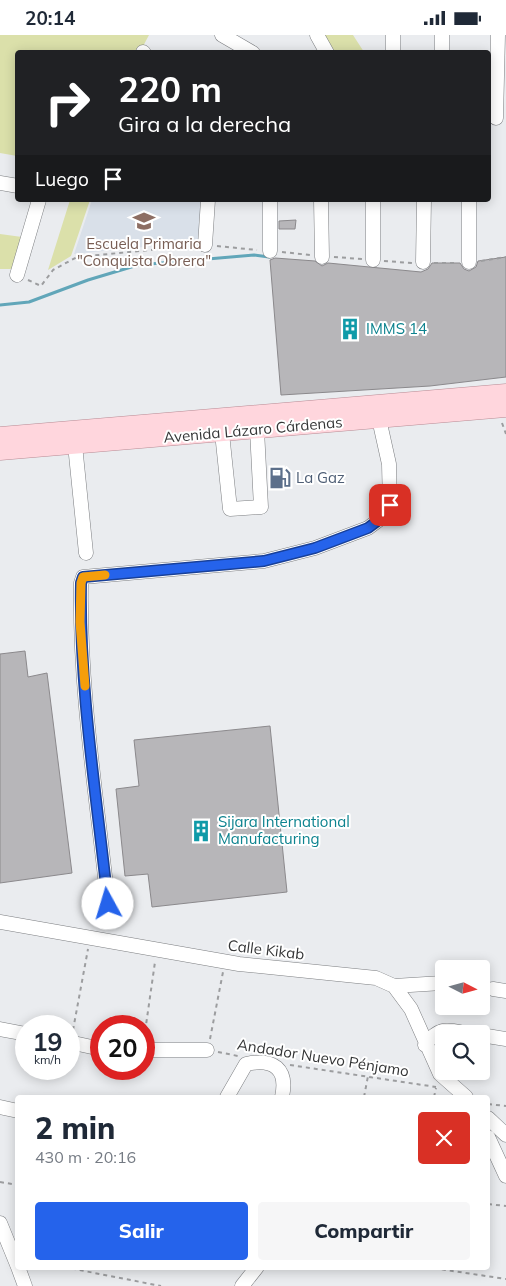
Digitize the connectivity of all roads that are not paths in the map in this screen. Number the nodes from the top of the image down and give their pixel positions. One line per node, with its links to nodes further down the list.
1 (222, 35): 6 (street)
2 (317, 35): 7 (street)
3 (393, 35): 8 (street)
4 (442, 35): 9 (street)
5 (498, 35): 10 (street)
6 (248, 50)
7 (325, 50)
8 (392, 50)
9 (442, 50)
10 (497, 118)
11 (0, 183): 12 (street)
12 (15, 186)
13 (38, 202): 26 (street)
14 (208, 202): 20 (street)
15 (270, 202): 21 (street)
16 (321, 202): 22 (street)
17 (372, 202): 23 (street)
18 (424, 202): 24 (street)
19 (469, 202): 25 (street)
20 (205, 245)
21 (270, 251)
22 (322, 257)
23 (373, 260)
24 (423, 262)
25 (469, 262)
26 (16, 275)
27 (506, 393): 29 (main road, Avenida Lázaro Cárdenas)
28 (506, 408): 29 (main road, Avenida Lázaro Cárdenas)
29 (406, 409): 30 (main road, Avenida Lázaro Cárdenas); 31 (main road, Avenida Lázaro Cárdenas)
30 (322, 416): 31 (main road, Avenida Lázaro Cárdenas); 32 (main road, Avenida Lázaro Cárdenas); 34 (main road, Avenida Lázaro Cárdenas)
31 (379, 419): 38 (street)
32 (257, 429): 33 (main road, Avenida Lázaro Cárdenas); 33 (street)
33 (222, 433): 35 (main road, Avenida Lázaro Cárdenas)
34 (0, 436)
35 (75, 445): 36 (main road, Avenida Lázaro Cárdenas); 37 (street)
36 (0, 451)
37 (86, 553)
38 (108, 904)
39 (0, 922): 41 (street, Calle Kikab)
40 (435, 983): 41 (street)
41 (394, 986): 47 (street)
42 (0, 1029): 43 (street)
43 (15, 1032)
44 (435, 1033): 47 (street)
45 (490, 1036): 46 (street)
46 (506, 1039)
47 (425, 1045): 52 (street)
48 (207, 1049): 49 (street)
49 (155, 1050)
50 (228, 1095): 51 (street)
51 (282, 1095)
52 (464, 1095)
53 (0, 1107): 54 (street)
54 (15, 1110)
55 (490, 1120): 56 (street)
56 (506, 1135)
57 (490, 1141): 58 (street)
58 (506, 1176)
59 (0, 1223): 60 (street)
60 (15, 1260)
61 (19, 1270): 63 (street)
62 (255, 1270): 64 (street)
63 (25, 1286)
64 (242, 1286)

